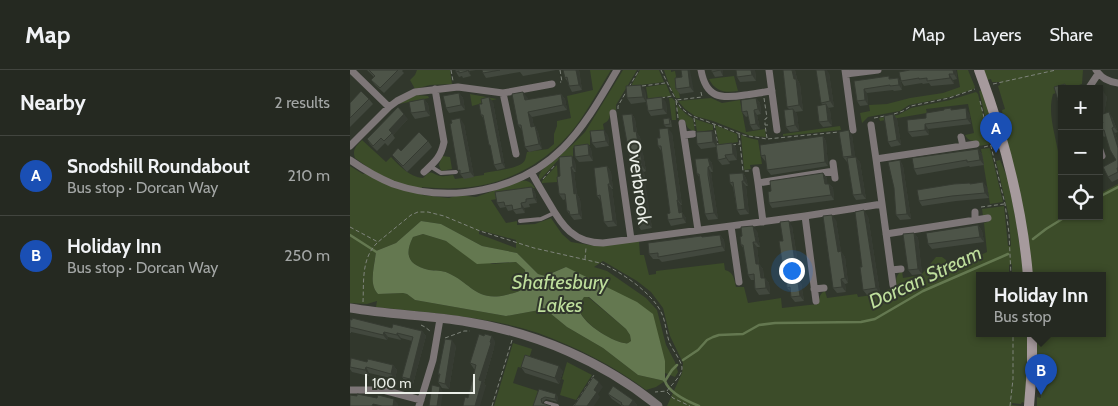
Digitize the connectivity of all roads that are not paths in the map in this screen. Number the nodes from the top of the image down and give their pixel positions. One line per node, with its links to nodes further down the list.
1 (351, 70): 15 (street)
2 (617, 70): 39 (street)
3 (701, 70): 13 (street)
4 (769, 70): 13 (street)
5 (878, 70): 7 (street)
6 (979, 70): 57 (main road)
7 (845, 72): 16 (street)
8 (1097, 72): 10 (street); 11 (street)
9 (552, 84): 14 (street)
10 (1118, 84)
11 (1090, 85)
12 (435, 89): 14 (street); 15 (street); 35 (street)
13 (772, 91): 23 (street)
14 (503, 93): 31 (street)
15 (389, 107): 29 (street)
16 (851, 112): 18 (street); 24 (street)
17 (613, 113): 21 (street, Overbrook)
18 (843, 113)
19 (871, 122): 32 (street)
20 (682, 123): 26 (street)
21 (615, 125): 22 (street, Overbrook); 52 (street, Overbrook)
22 (606, 126)
23 (777, 127)
24 (853, 130)
25 (693, 134): 26 (street)
26 (684, 135): 50 (street)
27 (962, 137): 30 (street)
28 (976, 144): 30 (street)
29 (350, 146)
30 (963, 146): 32 (street)
31 (516, 154)
32 (876, 159): 41 (street)
33 (350, 160): 39 (street)
34 (833, 163): 40 (street)
35 (430, 166): 37 (street); 38 (lane)
36 (756, 170): 40 (street)
37 (424, 172)
38 (456, 172)
39 (531, 172): 43 (street)
40 (758, 183): 48 (street)
41 (882, 204): 44 (street, Overbrook); 51 (street)
42 (974, 212): 46 (street)
43 (554, 213): 47 (lane); 52 (street, Overbrook)
44 (805, 216): 48 (street, Overbrook); 61 (street)
45 (988, 218): 46 (street)
46 (975, 220): 51 (street)
47 (520, 221)
48 (763, 222): 49 (street, Overbrook)
49 (731, 226): 50 (street, Overbrook); 53 (street)
50 (698, 230): 52 (street, Overbrook)
51 (886, 234): 56 (street)
52 (631, 239)
53 (737, 266): 54 (street); 58 (street)
54 (727, 268)
55 (902, 268): 56 (street)
56 (891, 270): 59 (street)
57 (1028, 272)
58 (739, 282)
59 (893, 285)
60 (824, 288): 61 (street)
61 (814, 289): 62 (street)
62 (816, 301)
63 (350, 308): 64 (street)
64 (440, 319): 68 (street); 70 (street)
65 (1032, 337): 71 (main road)
66 (350, 390): 68 (street)
67 (546, 402): 69 (lane)
68 (420, 403)
69 (556, 406)
70 (657, 406)
71 (1029, 406)

